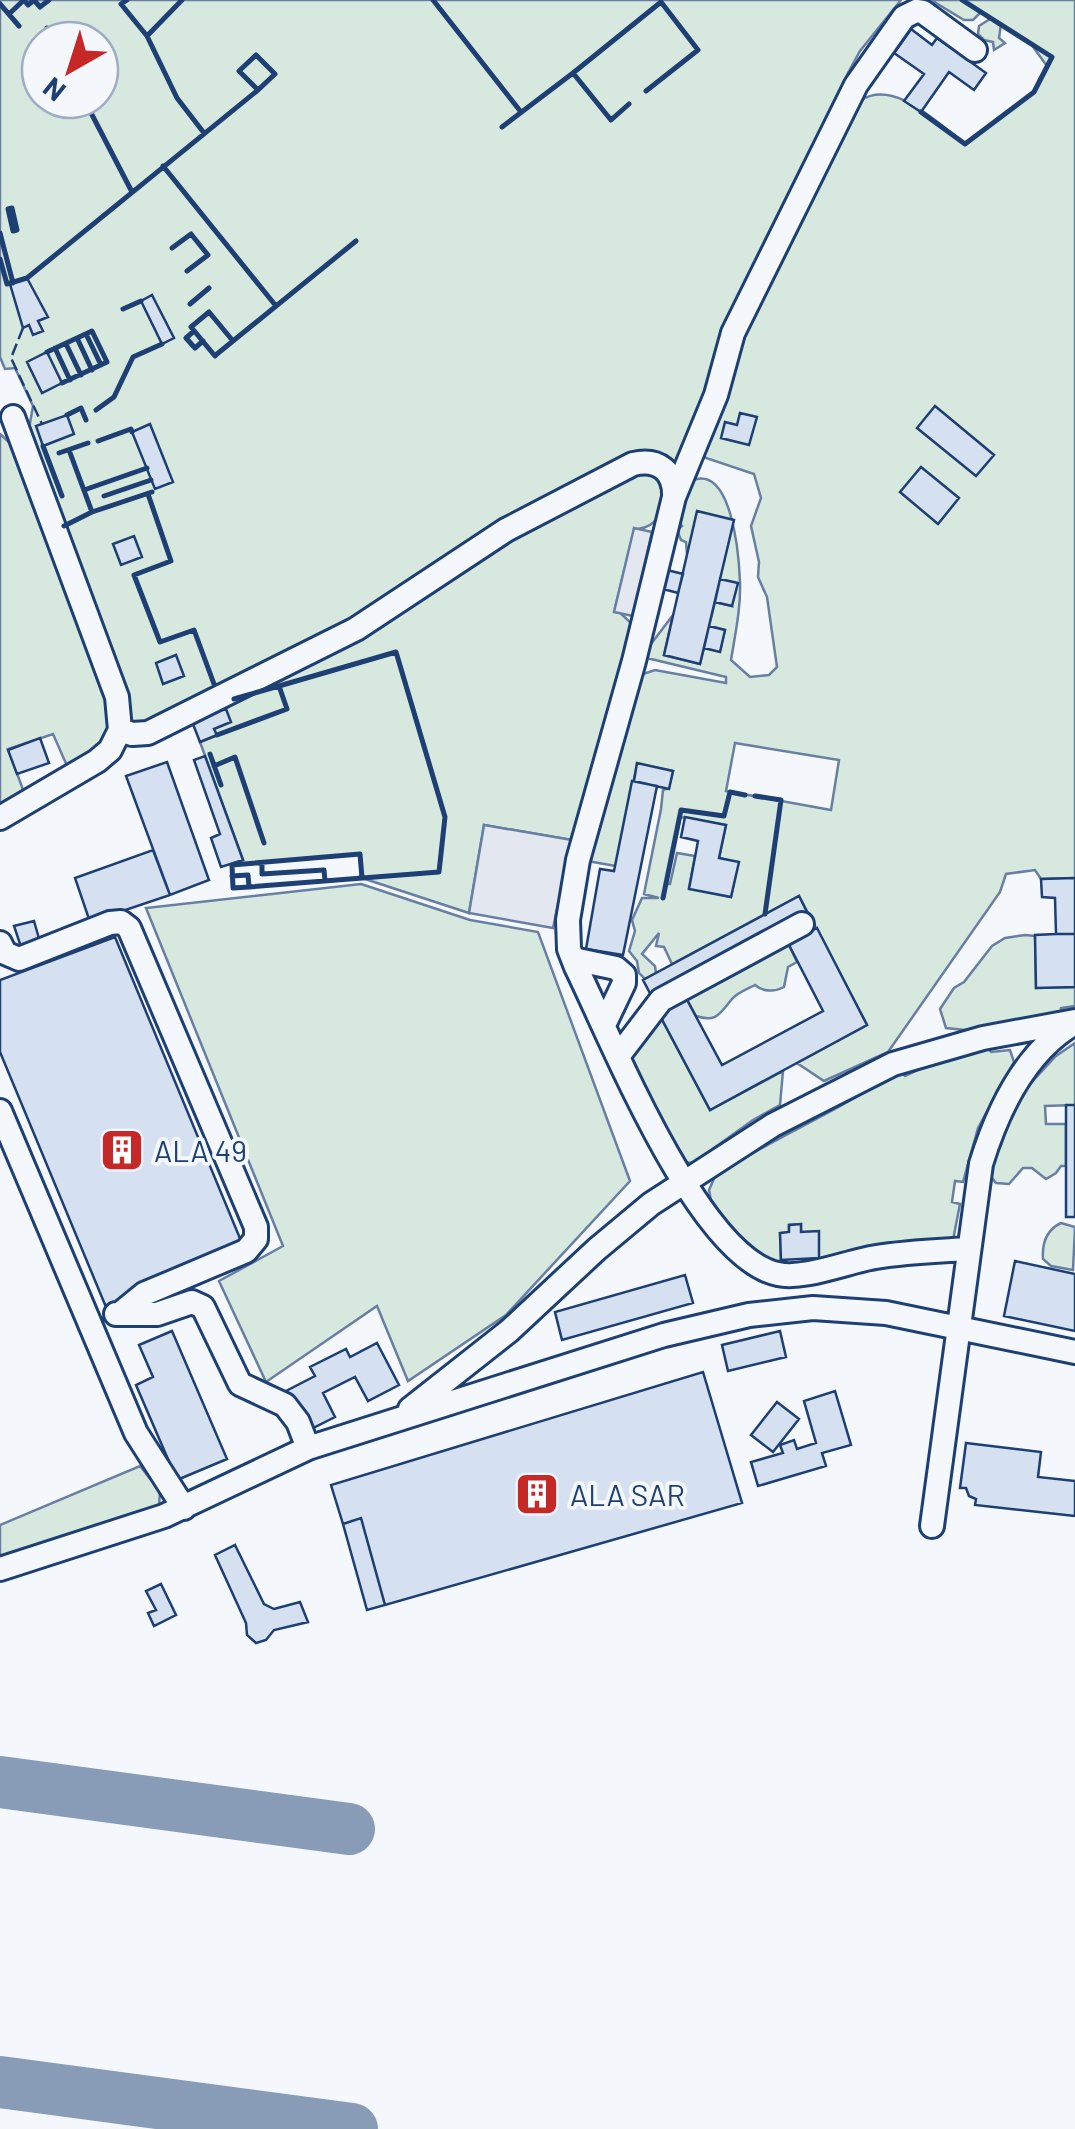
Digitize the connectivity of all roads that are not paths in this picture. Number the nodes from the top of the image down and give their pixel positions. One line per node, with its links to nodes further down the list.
1 (975, 50): 3 (lane)
2 (13, 418): 4 (lane)
3 (674, 497): 4 (lane); 8 (lane)
4 (120, 730): 5 (lane)
5 (0, 818)
6 (802, 924): 9 (lane)
7 (0, 943): 16 (lane)
8 (573, 959): 10 (lane); 10 (lane)
9 (661, 1000): 10 (lane); 12 (lane)
10 (603, 1001): 12 (lane)
11 (1075, 1022): 14 (lane); 15 (lane)
12 (618, 1055): 14 (lane)
13 (0, 1111): 17 (lane)
14 (683, 1182): 15 (lane); 19 (lane)
15 (968, 1248): 18 (lane)
16 (122, 1312): 17 (lane); 23 (lane)
17 (90, 1326): 24 (lane)
18 (958, 1326): 20 (lane); 21 (lane); 25 (lane)
19 (488, 1348): 21 (lane); 22 (lane)
20 (1075, 1352)
21 (500, 1386): 22 (lane)
22 (400, 1417): 23 (lane)
23 (308, 1448): 24 (lane)
24 (184, 1508): 26 (lane)
25 (932, 1526)
26 (0, 1569)

